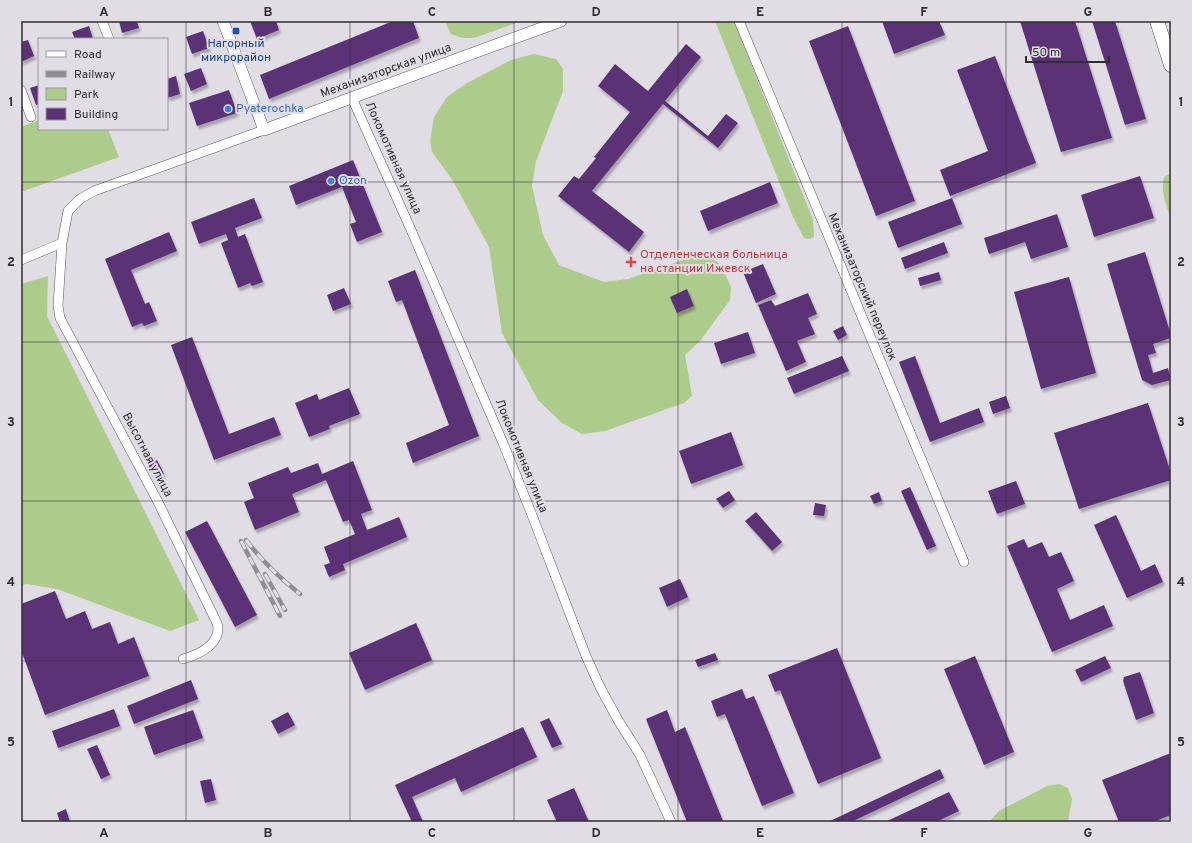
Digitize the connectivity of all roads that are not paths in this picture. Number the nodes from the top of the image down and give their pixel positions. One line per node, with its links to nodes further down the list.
1 (102, 21): 6 (street)
2 (223, 21): 11 (street)
3 (561, 21): 9 (street, Механизаторская улица)
4 (739, 21): 15 (street, Механизаторский переулок)
5 (1157, 21): 7 (main road)
6 (109, 38)
7 (1171, 65)
8 (21, 90): 10 (street)
9 (352, 98): 11 (street, Механизаторская улица); 17 (street, Локомотивная улица)
10 (31, 117)
11 (264, 130): 12 (street, Механизаторская улица)
12 (68, 211): 13 (street, Высотная улица)
13 (62, 243): 14 (street); 16 (street, Высотная улица)
14 (21, 260)
15 (964, 562)
16 (183, 659)
17 (671, 822)

